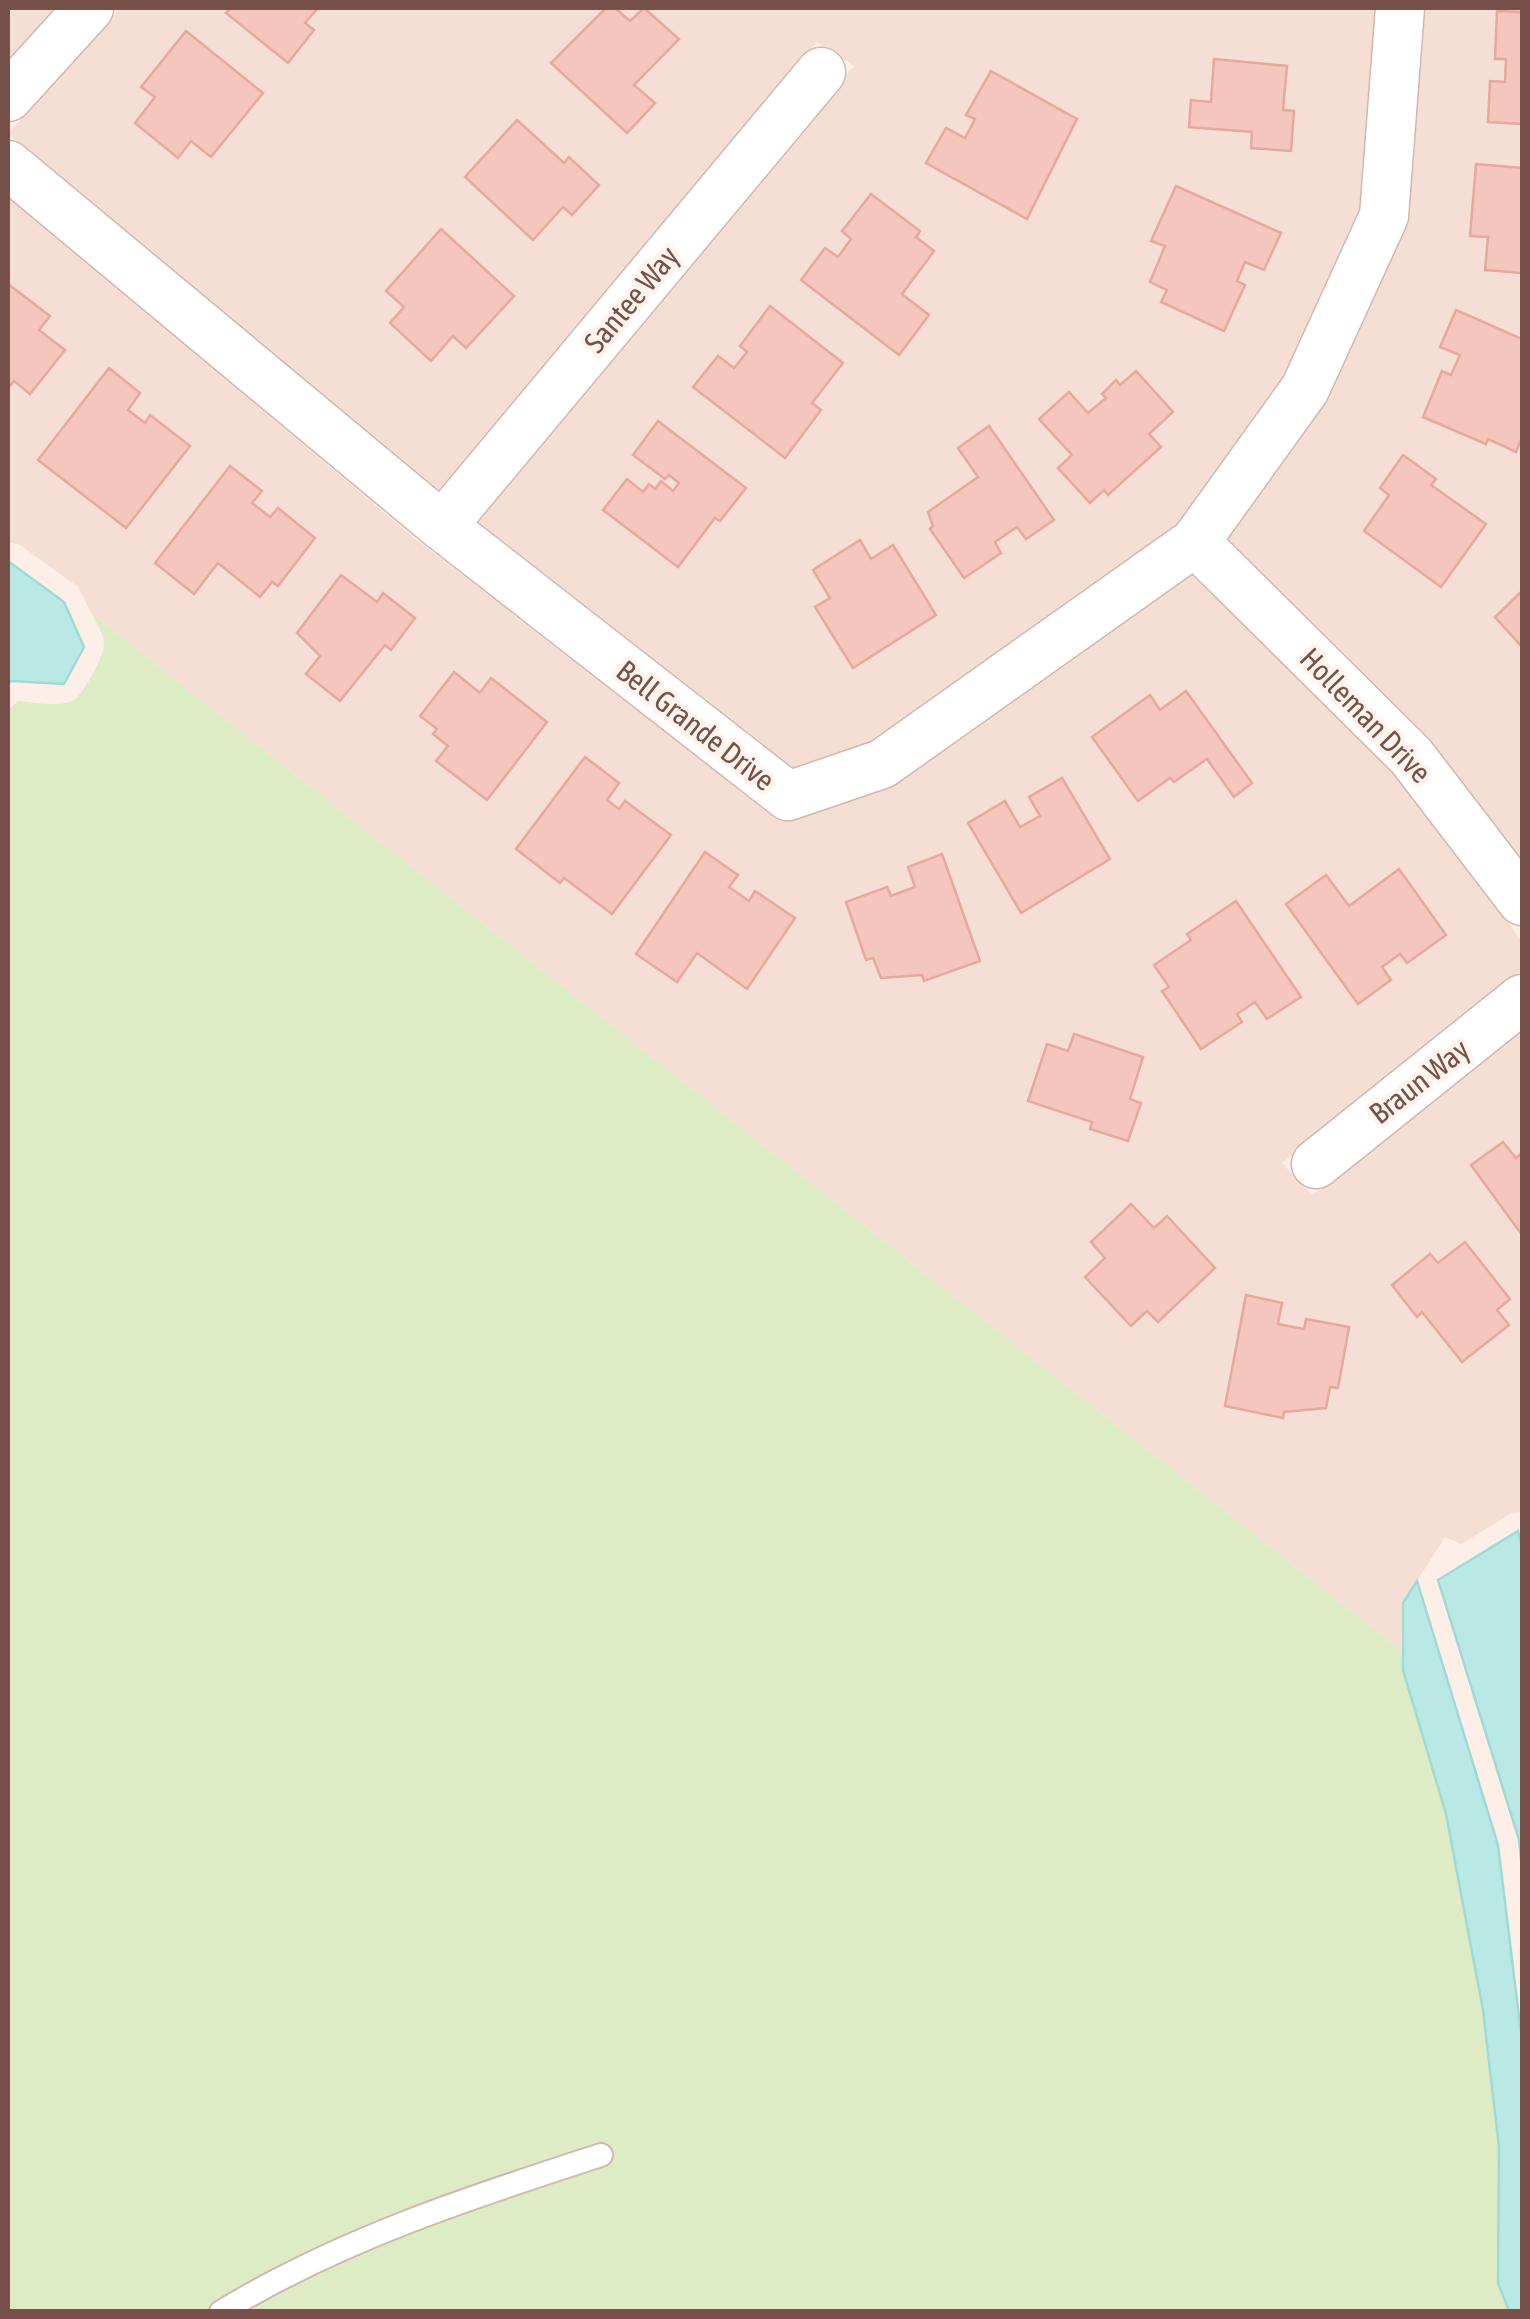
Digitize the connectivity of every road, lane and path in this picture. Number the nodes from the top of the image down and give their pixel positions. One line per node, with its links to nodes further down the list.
1 (89, 8): 4 (street)
2 (1400, 8): 7 (street, Bell Grande Drive)
3 (821, 72): 6 (street, Santee Way)
4 (8, 98)
5 (8, 165): 6 (street, Bell Grande Drive)
6 (442, 526): 7 (street, Bell Grande Drive)
7 (1196, 542): 8 (street, Holleman Drive)
8 (1522, 901)
9 (1522, 999): 10 (street, Braun Way)
10 (1316, 1164)
11 (601, 2155): 12 (lane)
12 (221, 2312)

